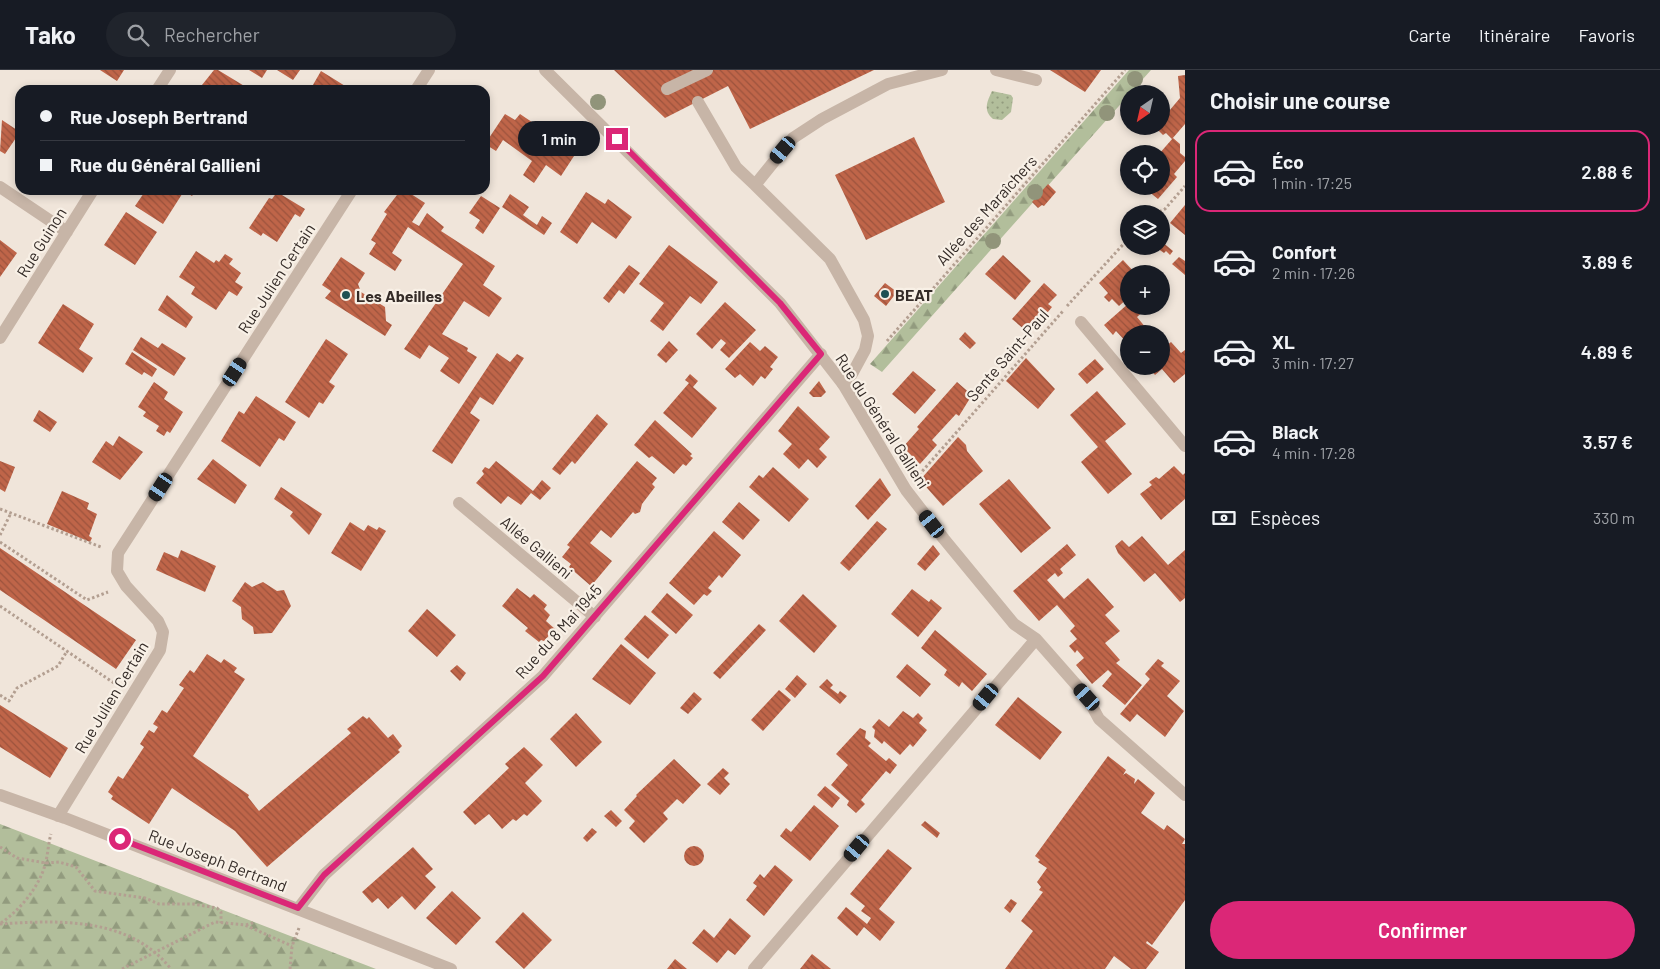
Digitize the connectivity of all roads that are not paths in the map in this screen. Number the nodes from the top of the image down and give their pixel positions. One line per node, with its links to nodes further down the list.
1 (170, 70): 8 (street)
2 (429, 70): 9 (street)
3 (546, 70): 19 (street, Rue du Général Gallieni)
4 (707, 70): 10 (street)
5 (942, 70): 12 (street)
6 (996, 70): 7 (street)
7 (1036, 80)
8 (160, 85)
9 (419, 85)
10 (667, 89)
11 (698, 102): 12 (street)
12 (755, 185): 20 (street)
13 (0, 187): 16 (street)
14 (90, 195): 16 (street, Rue Guinon)
15 (349, 195): 27 (street, Rue Julien Certain)
16 (66, 232): 18 (street, Rue Guinon)
17 (1081, 322): 21 (street)
18 (0, 338)
19 (821, 354): 20 (street, Rue du Général Gallieni); 23 (street, Rue du 8 Mai 1945)
20 (843, 384): 24 (street, Rue du Général Gallieni)
21 (1185, 446)
22 (459, 503): 23 (street, Allée Gallieni)
23 (595, 617): 28 (street, Rue du 8 Mai 1945)
24 (1036, 639): 26 (street, Rue du Général Gallieni); 30 (street)
25 (0, 795): 27 (street, Rue Joseph Bertrand)
26 (1185, 795)
27 (58, 816): 28 (street, Rue Joseph Bertrand)
28 (298, 908): 29 (street, Rue Joseph Bertrand)
29 (451, 969)
30 (754, 969)

